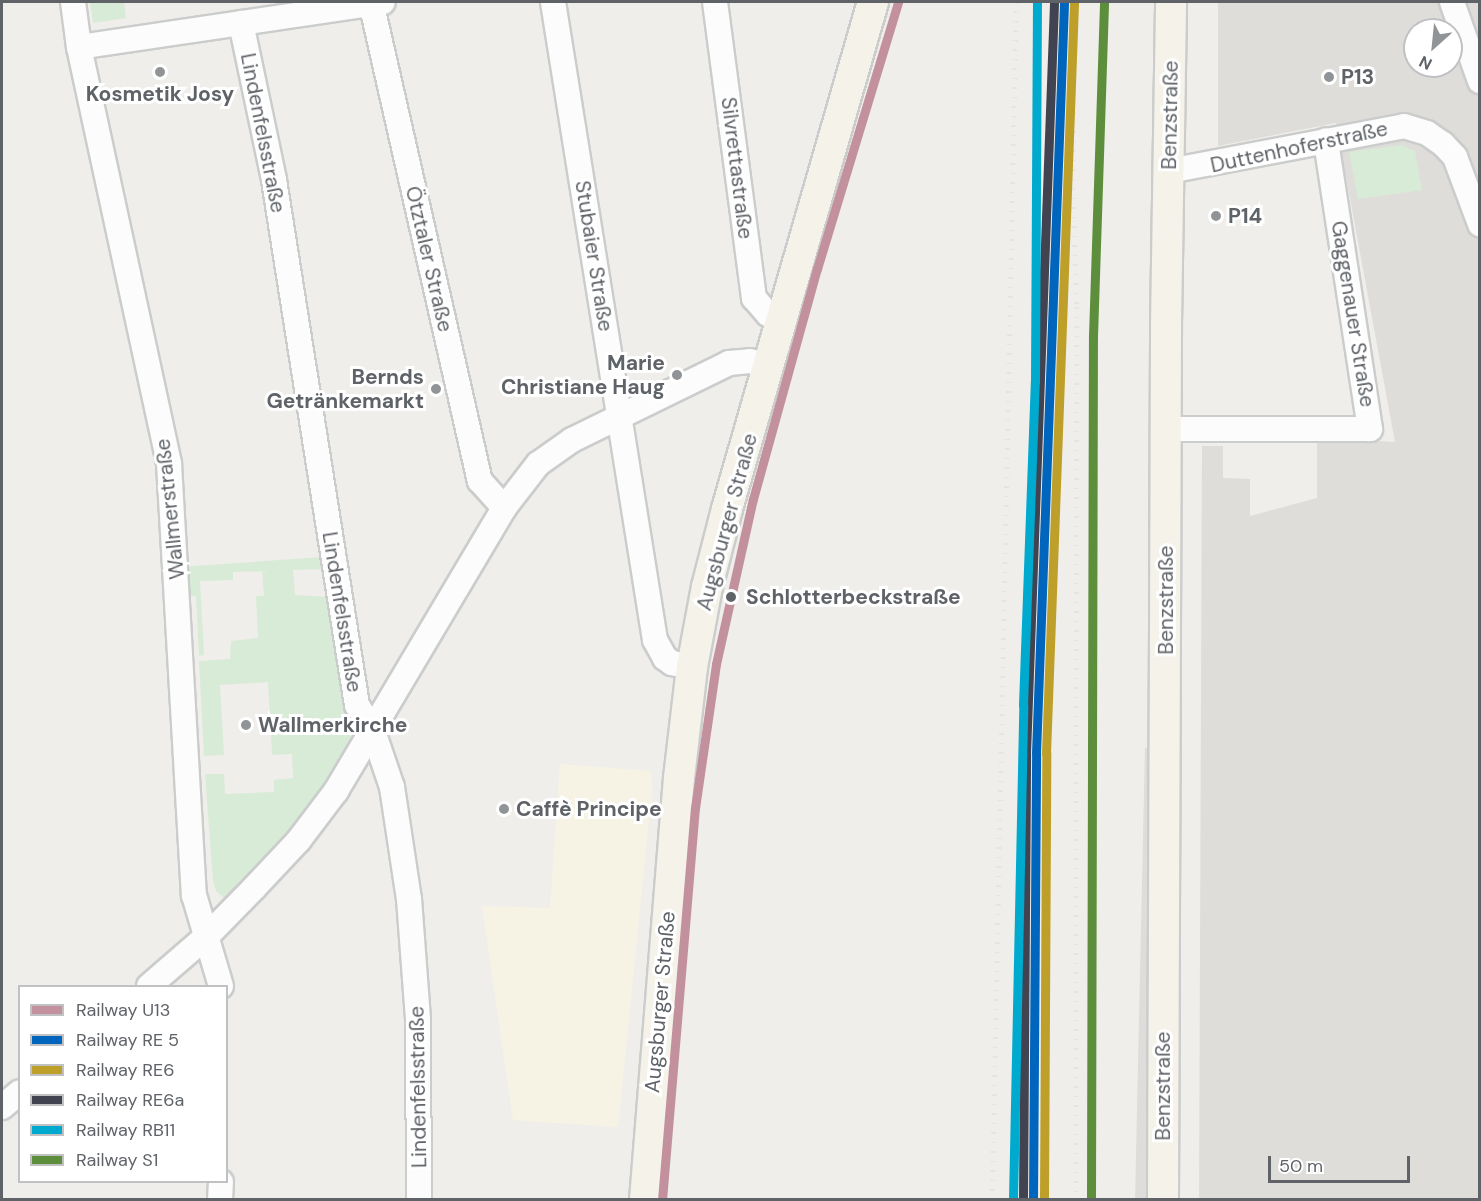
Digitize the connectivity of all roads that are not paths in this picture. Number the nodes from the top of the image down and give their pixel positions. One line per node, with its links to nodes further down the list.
1 (72, 2): 9 (street, Wallmerstraße)
2 (375, 2): 8 (street); 18 (street, Ötztaler Straße)
3 (553, 2): 16 (street, Stubaier Straße)
4 (715, 2): 14 (street, Silvrettastraße)
5 (873, 2): 14 (main road, Augsburger Straße)
6 (1171, 2): 12 (main road, Benzstraße)
7 (1452, 2): 10 (street)
8 (241, 23): 9 (street); 20 (street, Lindenfelsstraße)
9 (79, 47): 21 (street, Wallmerstraße)
10 (1479, 81)
11 (1326, 140): 12 (street, Duttenhoferstraße); 13 (street, Duttenhoferstraße); 17 (street, Gaggenauer Straße)
12 (1169, 171): 17 (main road, Benzstraße)
13 (1479, 224)
14 (783, 319): 15 (main road, Augsburger Straße)
15 (769, 366): 16 (street); 19 (main road, Augsburger Straße)
16 (621, 415): 18 (street); 19 (street, Stubaier Straße)
17 (1166, 429): 30 (main road, Benzstraße)
18 (504, 508): 20 (street)
19 (692, 667): 29 (main road, Augsburger Straße)
20 (373, 731): 21 (street); 28 (street, Lindenfelsstraße)
21 (207, 936): 22 (street); 23 (street, Wallmerstraße)
22 (150, 985)
23 (219, 985)
24 (18, 1094): 25 (street)
25 (2, 1107)
26 (221, 1183): 27 (street)
27 (220, 1200)
28 (419, 1200)
29 (645, 1200)
30 (1163, 1200)

